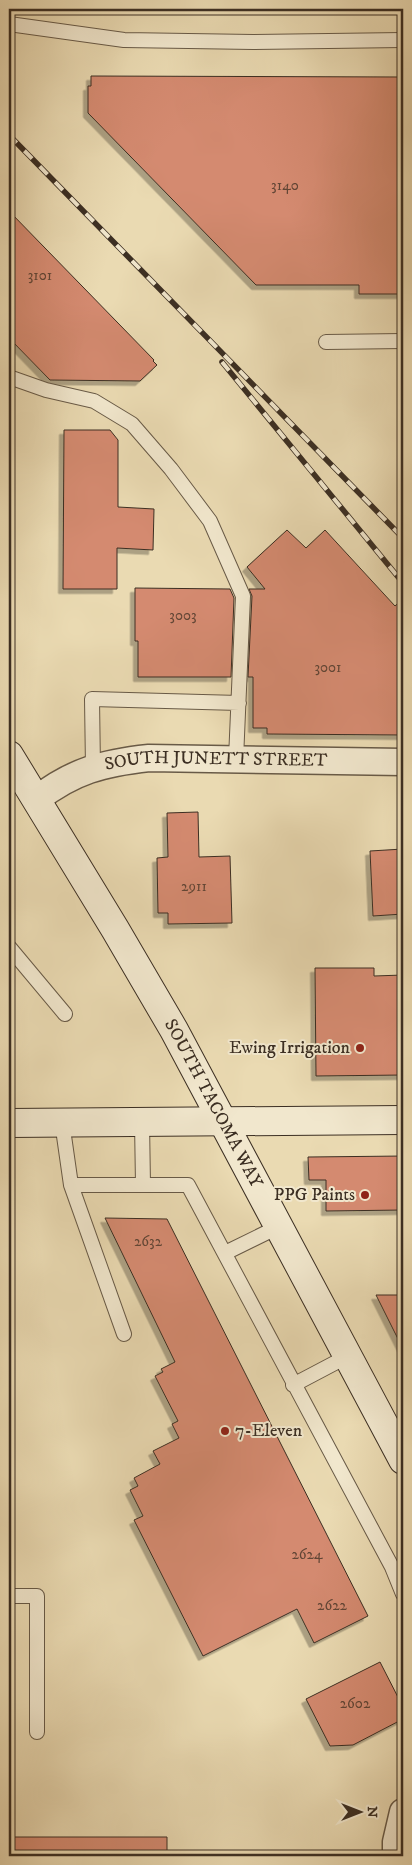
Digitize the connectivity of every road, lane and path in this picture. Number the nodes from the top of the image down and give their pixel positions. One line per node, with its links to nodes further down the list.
1 (9, 24): 2 (lane)
2 (403, 40)
3 (403, 341): 4 (lane)
4 (326, 342)
5 (9, 377): 6 (lane)
6 (239, 703): 8 (lane); 10 (lane)
7 (9, 755): 11 (main road, SOUTH TACOMA WAY)
8 (236, 759): 9 (street, SOUTH JUNETT STREET); 10 (street, SOUTH JUNETT STREET)
9 (403, 762)
10 (93, 768): 11 (street, SOUTH JUNETT STREET)
11 (37, 799): 15 (main road, SOUTH TACOMA WAY)
12 (9, 946): 13 (lane)
13 (65, 1014)
14 (403, 1120): 15 (main road)
15 (222, 1121): 18 (main road); 21 (main road, SOUTH TACOMA WAY)
16 (9, 1122): 17 (main road)
17 (62, 1122): 18 (main road); 19 (lane)
18 (142, 1122): 20 (lane)
19 (71, 1185): 20 (lane); 23 (lane)
20 (143, 1185): 22 (lane)
21 (278, 1226): 22 (lane); 24 (main road, SOUTH TACOMA WAY)
22 (225, 1253): 25 (lane)
23 (124, 1334)
24 (348, 1356): 25 (lane); 26 (main road, SOUTH TACOMA WAY)
25 (293, 1385): 27 (lane)
26 (403, 1460)
27 (397, 1564): 28 (lane)
28 (403, 1594)
29 (9, 1596): 30 (lane)
30 (37, 1732)
31 (403, 1812): 32 (street)
32 (396, 1856)

